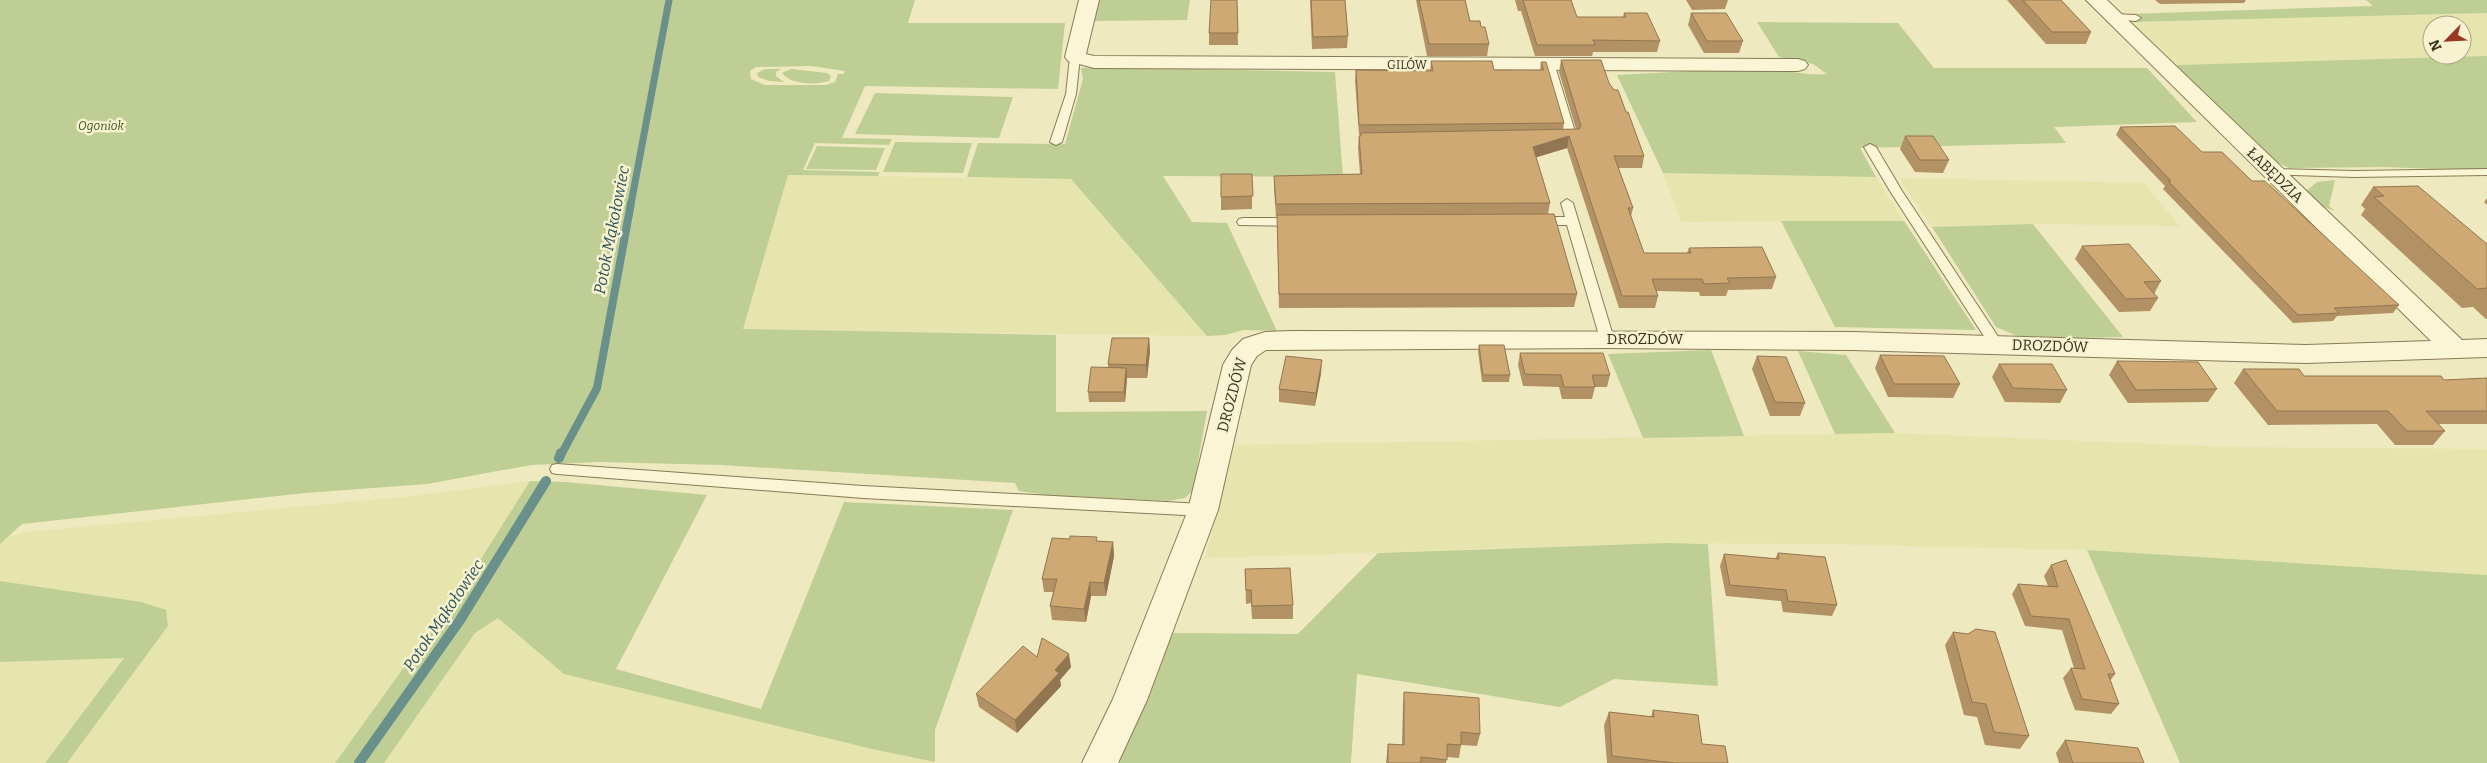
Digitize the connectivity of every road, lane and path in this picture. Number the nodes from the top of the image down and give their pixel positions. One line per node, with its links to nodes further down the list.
1 (1089, 0): 5 (street)
2 (2096, 0): 3 (street, ŁABĘDZIA)
3 (2113, 17): 4 (lane); 11 (street, ŁABĘDZIA)
4 (2136, 18)
5 (1075, 57): 7 (street, GILÓW); 9 (lane)
6 (1798, 65): 7 (street, GILÓW)
7 (1550, 66): 8 (lane)
8 (1552, 138)
9 (1056, 142)
10 (1870, 147): 19 (lane)
11 (2272, 172): 12 (lane); 21 (street, ŁABĘDZIA)
12 (2487, 172)
13 (1567, 203): 15 (lane)
14 (1522, 221): 15 (lane)
15 (1572, 221): 18 (lane)
16 (1243, 222): 17 (lane)
17 (1313, 222)
18 (1607, 338): 19 (street, DROZDÓW); 23 (street, DROZDÓW)
19 (1996, 344): 21 (street, DROZDÓW)
20 (2487, 348): 21 (street, DROZDÓW)
21 (2455, 349)
22 (557, 469): 23 (lane)
23 (1203, 510): 24 (street, DROZDÓW)
24 (1100, 763)

